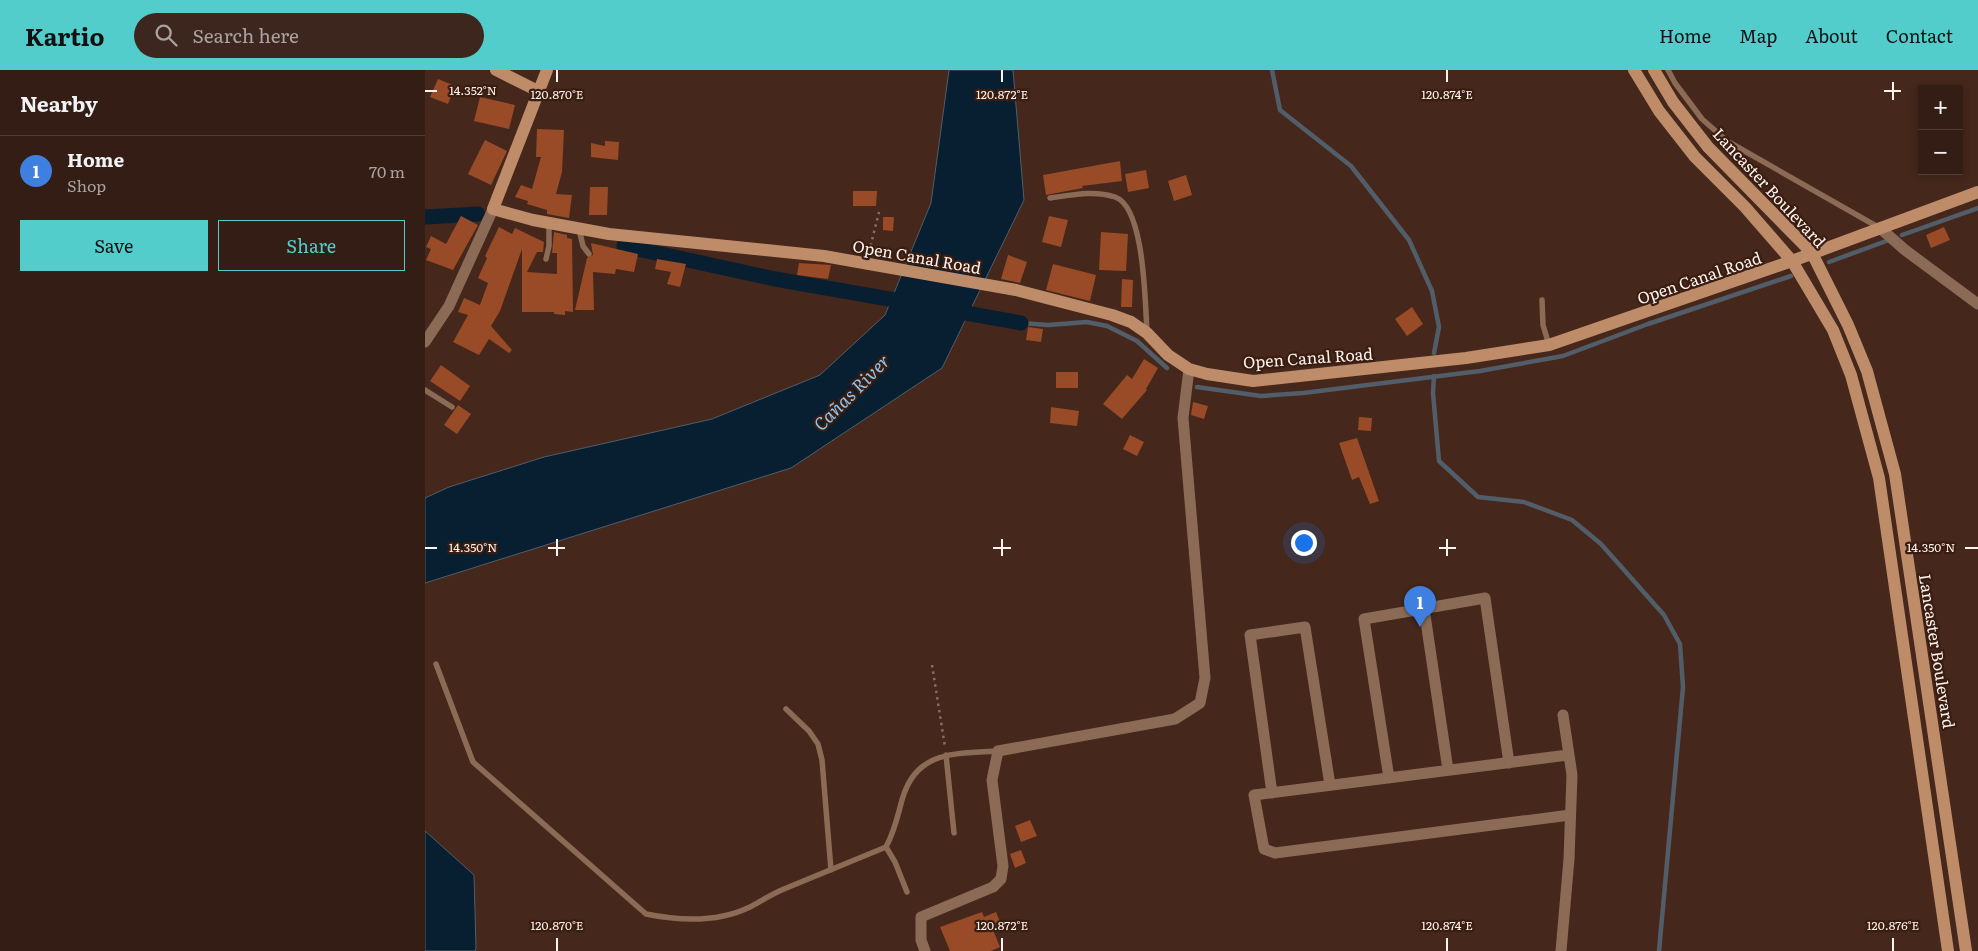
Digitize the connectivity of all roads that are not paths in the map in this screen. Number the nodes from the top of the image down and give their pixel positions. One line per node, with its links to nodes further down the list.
1 (496, 70): 6 (main road)
2 (547, 70): 6 (main road)
3 (1634, 70): 16 (main road, Lancaster Boulevard)
4 (1654, 70): 13 (main road, Lancaster Boulevard)
5 (1668, 70): 11 (lane)
6 (539, 91): 9 (main road)
7 (1978, 192): 11 (main road, Open Canal Road)
8 (1050, 198): 19 (lane)
9 (493, 208): 10 (main road, Open Canal Road); 20 (street)
10 (549, 224): 12 (main road, Open Canal Road); 15 (lane)
11 (1879, 228): 13 (main road, Open Canal Road); 18 (street)
12 (579, 229): 14 (lane); 19 (main road, Open Canal Road)
13 (1812, 253): 16 (main road, Open Canal Road); 45 (main road, Lancaster Boulevard)
14 (589, 254)
15 (547, 258)
16 (1792, 261): 21 (main road, Open Canal Road); 44 (main road, Lancaster Boulevard)
17 (1542, 300): 21 (lane)
18 (1978, 304)
19 (1147, 334): 22 (main road, Open Canal Road)
20 (425, 342)
21 (1549, 345): 22 (main road, Open Canal Road)
22 (1189, 369): 29 (street)
23 (425, 390): 24 (lane)
24 (452, 408)
25 (1424, 608): 32 (street); 33 (street); 34 (street)
26 (437, 664): 40 (lane)
27 (786, 708): 40 (lane)
28 (1563, 715): 31 (street)
29 (998, 751): 30 (lane); 42 (street)
30 (946, 755): 38 (lane); 39 (lane)
31 (1568, 755): 32 (street); 37 (street)
32 (1509, 763): 33 (street)
33 (1448, 770): 34 (street)
34 (1389, 778): 35 (street)
35 (1330, 785): 36 (street); 36 (street)
36 (1273, 793): 37 (street)
37 (1570, 815): 43 (street)
38 (955, 833)
39 (886, 847): 40 (lane); 41 (lane)
40 (831, 870)
41 (907, 892)
42 (925, 951)
43 (1561, 951)
44 (1948, 951)
45 (1966, 951)

